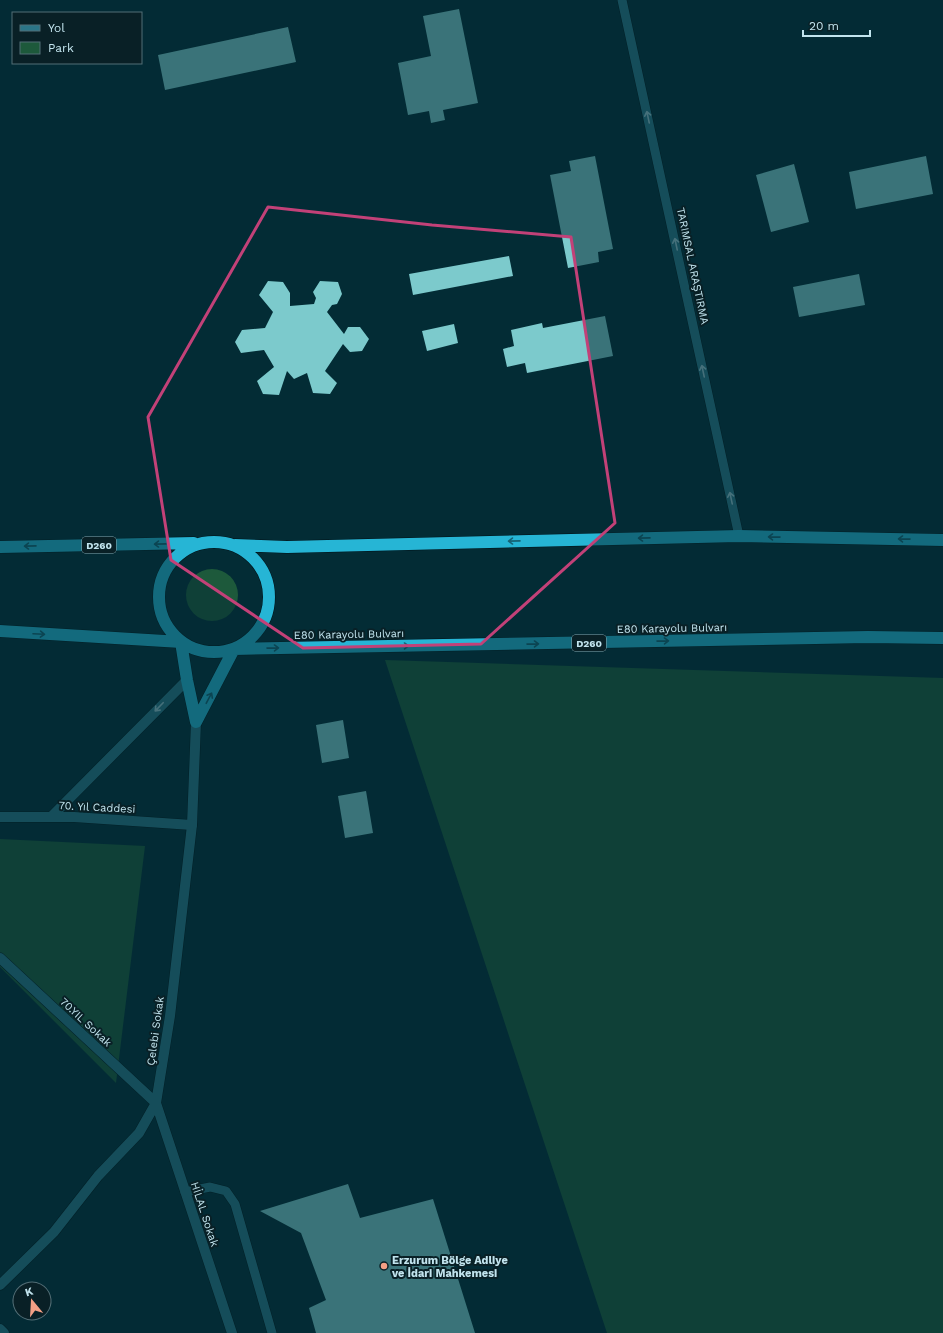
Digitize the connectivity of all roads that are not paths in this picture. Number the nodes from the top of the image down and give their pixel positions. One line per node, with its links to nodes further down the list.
1 (622, 0): 2 (lane, TARIMSAL ARAŞTIRMA, one-way to 1)
2 (739, 536): 3 (highway, one-way to 2); 5 (highway, one-way to 5)
3 (943, 540)
4 (199, 543): 5 (highway); 6 (highway, D260, one-way to 6); 9 (highway)
5 (235, 545): 10 (highway)
6 (0, 547)
7 (0, 631): 9 (highway, one-way to 9)
8 (943, 638): 10 (highway, E80 Karayolu Bulvarı / D260, one-way to 8)
9 (181, 642): 10 (highway); 11 (highway)
10 (234, 649): 12 (highway, one-way to 10)
11 (187, 680): 12 (highway); 14 (street, one-way to 14)
12 (196, 722): 15 (street, Çelebi Sokak)
13 (0, 817): 14 (street, 70. Yıl Caddesi)
14 (51, 817): 15 (street, 70. Yıl Caddesi)
15 (192, 825): 17 (street, Çelebi Sokak)
16 (0, 958): 17 (street, 70.YIL Sokak)
17 (156, 1103): 18 (street, HİLAL Sokak); 19 (street, Çelebi Sokak)
18 (185, 1192): 22 (street, HİLAL Sokak); 23 (lane)
19 (0, 1285)
20 (0, 1329): 21 (street)
21 (4, 1333)
22 (232, 1333)
23 (272, 1333)

